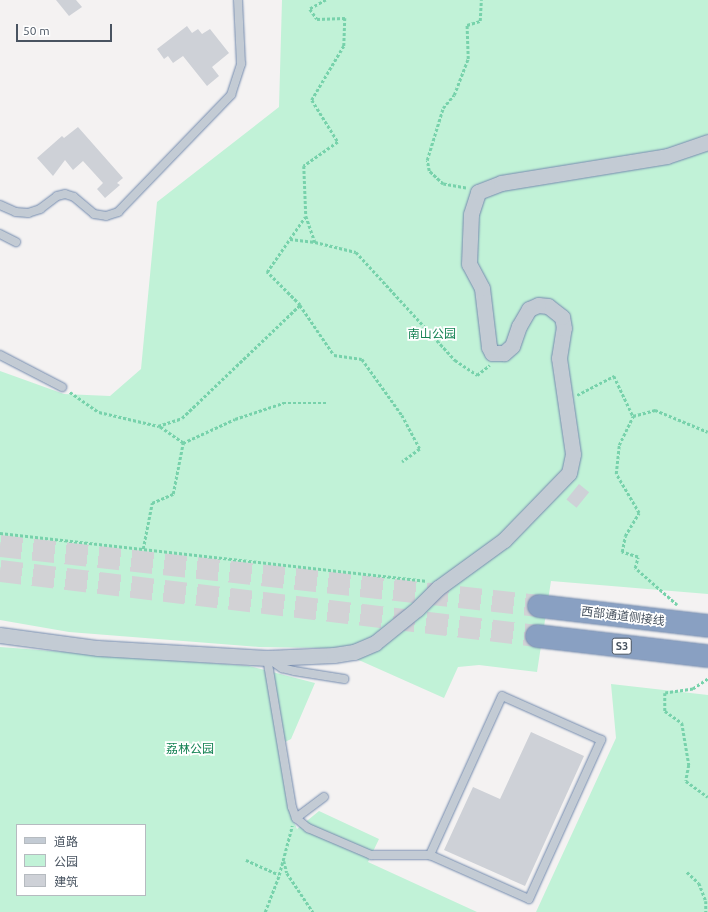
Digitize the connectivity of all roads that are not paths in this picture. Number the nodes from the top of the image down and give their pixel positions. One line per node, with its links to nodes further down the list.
1 (238, 0): 3 (lane)
2 (708, 142): 13 (street)
3 (0, 205)
4 (0, 234): 5 (lane)
5 (16, 242)
6 (0, 356): 7 (lane)
7 (62, 386)
8 (539, 606): 9 (highway, 西部通道侧接线, bridge)
9 (708, 626)
10 (0, 635): 13 (street)
11 (537, 636): 12 (highway, S3)
12 (708, 656)
13 (267, 658): 14 (lane); 16 (lane)
14 (344, 679)
15 (324, 797): 16 (lane)
16 (296, 818): 17 (lane)
17 (430, 855): 17 (lane)

